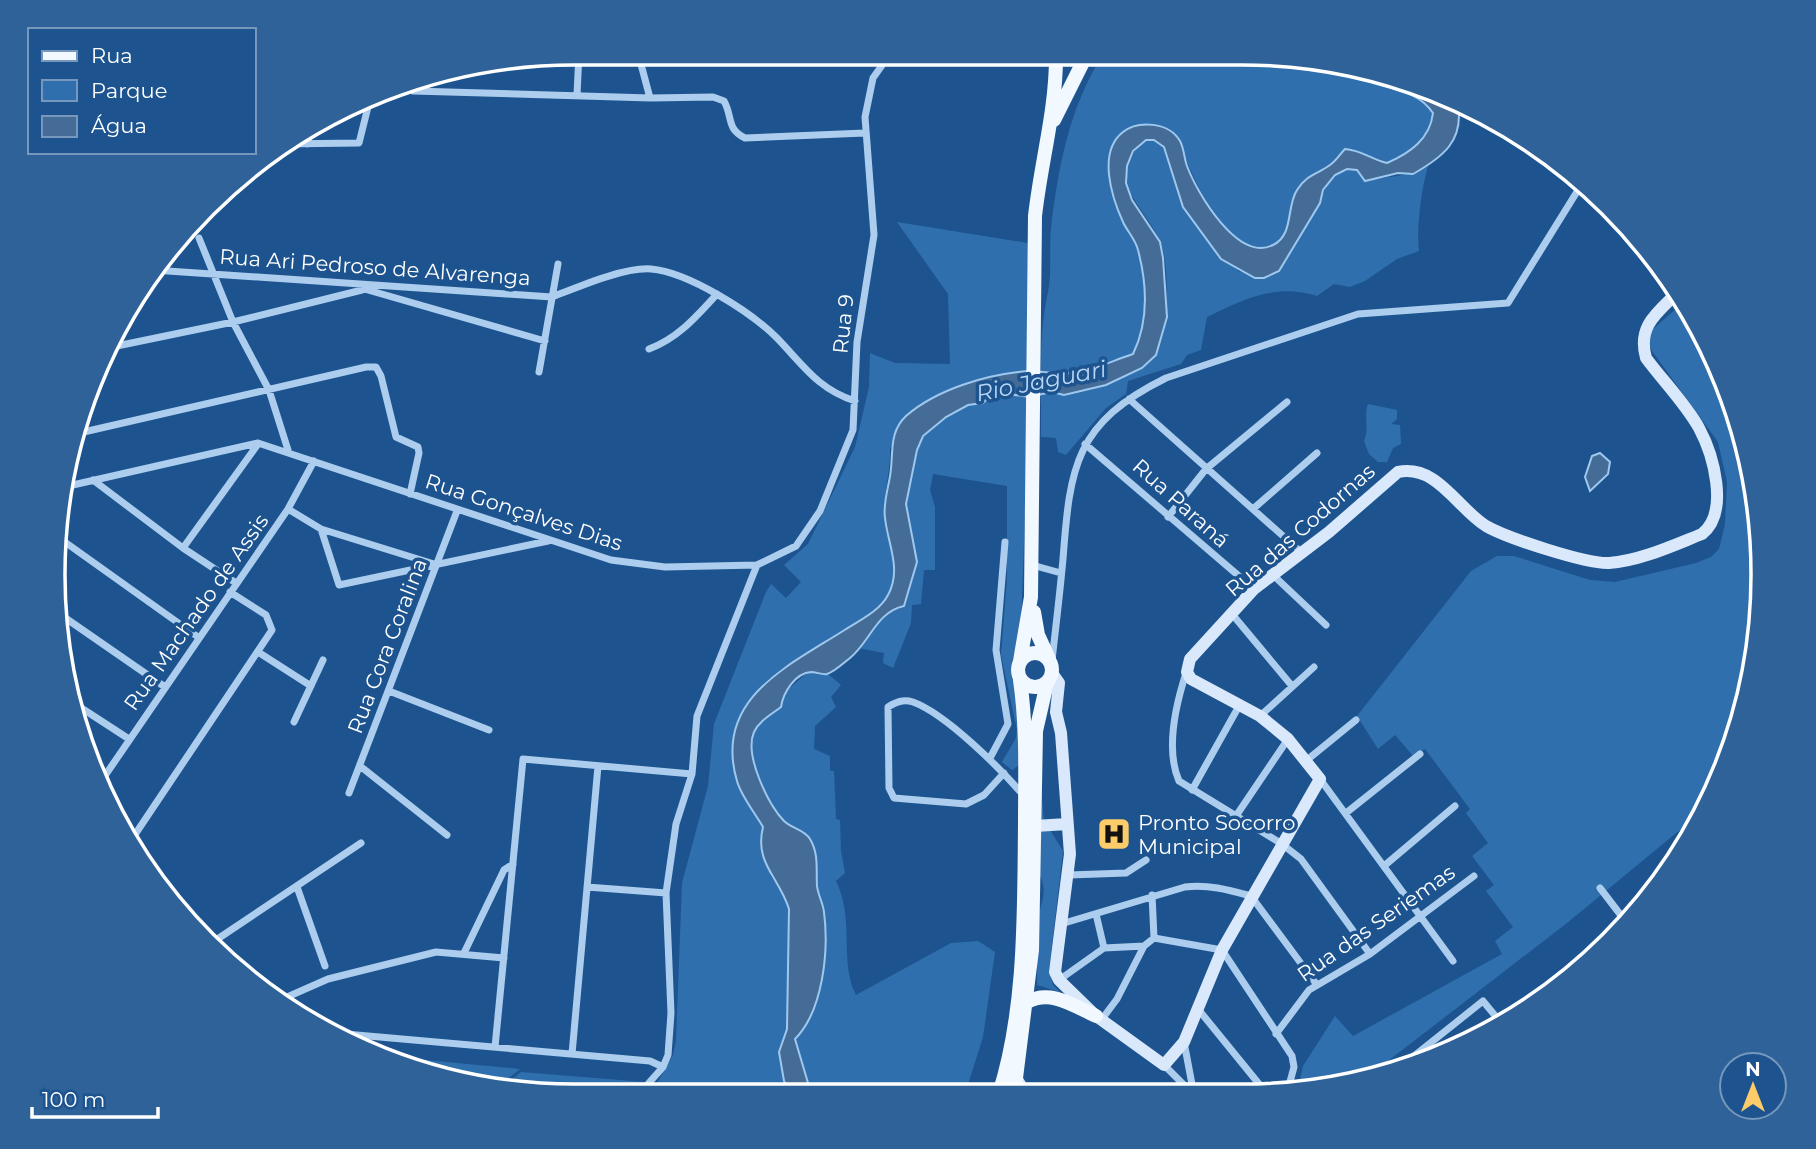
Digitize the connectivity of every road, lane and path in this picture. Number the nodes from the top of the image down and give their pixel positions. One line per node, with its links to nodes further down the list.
1 (578, 65): 7 (street)
2 (641, 65): 8 (street)
3 (884, 65): 11 (street, Rua 9)
4 (1054, 65): 10 (main road)
5 (1081, 65): 10 (main road)
6 (414, 91): 7 (street)
7 (577, 95): 8 (street)
8 (650, 98): 11 (street)
9 (367, 109): 14 (street)
10 (1050, 128): 53 (main road)
11 (865, 133): 31 (street, Rua 9)
12 (308, 141): 14 (street)
13 (302, 144): 14 (street)
14 (307, 144)
15 (1578, 191): 30 (street)
16 (200, 238): 19 (street)
17 (558, 264): 22 (street)
18 (165, 271): 19 (street, Rua Ari Pedroso de Alvarenga)
19 (214, 273): 20 (street, Rua Ari Pedroso de Alvarenga); 24 (street)
20 (360, 286): 22 (street, Rua Ari Pedroso de Alvarenga); 24 (street); 25 (street)
21 (717, 294): 22 (street); 27 (street); 31 (street)
22 (552, 297): 25 (street)
23 (1670, 300): 52 (street, Rua das Codornas)
24 (233, 322): 26 (street); 29 (street)
25 (545, 341): 28 (street)
26 (119, 346)
27 (649, 349)
28 (539, 372)
29 (269, 390): 33 (street); 36 (street); 42 (street)
30 (1129, 399): 35 (street); 39 (street)
31 (855, 401): 55 (street, Rua 9)
32 (1287, 402): 39 (street)
33 (86, 431)
34 (258, 443): 36 (street, Rua Gonçalves Dias); 40 (street); 51 (street)
35 (1085, 444): 46 (street, Rua Paraná); 56 (street)
36 (288, 450): 38 (street, Rua Gonçalves Dias)
37 (1317, 453): 44 (street)
38 (314, 461): 42 (street, Rua Gonçalves Dias); 43 (street, Rua Machado de Assis)
39 (1206, 469): 44 (street); 46 (street)
40 (93, 480): 41 (street); 51 (street)
41 (73, 485)
42 (410, 494): 45 (street, Rua Gonçalves Dias)
43 (288, 509): 47 (street); 58 (street, Rua Machado de Assis)
44 (1253, 509): 52 (street)
45 (457, 511): 48 (street, Rua Gonçalves Dias); 54 (street, Rua Cora Coralina)
46 (1168, 517): 59 (street, Rua Paraná)
47 (321, 528): 54 (street); 54 (street)
48 (549, 541): 54 (street); 55 (street, Rua Gonçalves Dias)
49 (1005, 542): 86 (street)
50 (66, 543): 65 (street)
51 (183, 548): 58 (street)
52 (1301, 551): 57 (street, Rua das Codornas)
53 (1030, 564): 56 (street); 61 (main road)
54 (436, 565): 76 (street, Rua Cora Coralina)
55 (757, 565): 92 (street)
56 (1062, 573): 70 (street)
57 (1272, 574): 59 (street, Rua das Codornas); 64 (street)
58 (236, 583): 60 (street, Rua Machado de Assis)
59 (1254, 589): 62 (street, Rua das Codornas)
60 (230, 592): 65 (street, Rua Machado de Assis); 66 (street)
61 (1031, 597): 68 (main road); 70 (main road)
62 (1232, 614): 71 (street, Rua das Codornas); 74 (street)
63 (67, 619): 75 (street)
64 (1325, 625)
65 (198, 637): 75 (street, Rua Machado de Assis)
66 (258, 652): 73 (street); 103 (street)
67 (323, 660): 73 (street)
68 (1020, 661): 70 (main road); 72 (main road)
69 (1314, 667): 74 (street)
70 (1050, 670): 72 (main road); 98 (street); 102 (main road)
71 (1187, 672): 77 (street); 94 (street)
72 (1020, 680): 96 (main road)
73 (312, 686): 81 (street)
74 (1292, 686): 79 (street)
75 (165, 687): 83 (street, Rua Machado de Assis)
76 (389, 691): 82 (street); 88 (street, Rua Cora Coralina)
77 (1239, 706): 79 (street); 94 (street)
78 (83, 709): 83 (street)
79 (1260, 716): 84 (street)
80 (1356, 720): 87 (street)
81 (294, 722)
82 (489, 730)
83 (129, 739): 91 (street, Rua Machado de Assis)
84 (1288, 739): 87 (street); 100 (street)
85 (1420, 754): 99 (street)
86 (990, 758): 90 (street); 90 (street)
87 (1307, 760): 93 (street)
88 (360, 766): 95 (street, Rua Cora Coralina); 104 (street)
89 (598, 766): 92 (street); 108 (street); 113 (street)
90 (1004, 773): 96 (street)
91 (106, 774)
92 (692, 774): 115 (street)
93 (1320, 779): 99 (street); 106 (street)
94 (1192, 790): 100 (street)
95 (349, 793)
96 (1025, 796): 151 (main road)
97 (1455, 806): 109 (street)
98 (1066, 807): 101 (street); 102 (street)
99 (1346, 813): 109 (street)
100 (1236, 816): 106 (street)
101 (1067, 824): 102 (street); 110 (street)
102 (1038, 825): 135 (main road)
103 (136, 833)
104 (447, 835)
105 (360, 843): 112 (street)
106 (1282, 844): 117 (street); 128 (street)
107 (1146, 860): 110 (street)
108 (513, 864): 127 (street); 129 (street)
109 (1384, 866): 120 (street)
110 (1069, 875): 121 (street)
111 (1474, 876): 120 (street, Rua das Seriemas)
112 (297, 887): 122 (street); 131 (street)
113 (587, 887): 115 (street); 144 (street)
114 (1600, 888): 119 (street)
115 (666, 893): 146 (street)
116 (1152, 895): 117 (street); 118 (street); 123 (street)
117 (1251, 896): 126 (street); 133 (street)
118 (1096, 914): 121 (street); 125 (street)
119 (1621, 915)
120 (1422, 916): 128 (street, Rua das Seriemas); 130 (street)
121 (1061, 924): 132 (street)
122 (218, 939)
123 (1154, 939): 124 (street); 126 (street)
124 (1144, 946): 125 (street); 138 (street)
125 (1104, 948): 132 (street)
126 (1222, 950): 136 (street); 139 (street)
127 (464, 953): 129 (street); 134 (street)
128 (1370, 954): 133 (street, Rua das Seriemas)
129 (504, 958): 142 (street)
130 (1453, 961)
131 (325, 966)
132 (1059, 980): 138 (street)
133 (1317, 985): 139 (street, Rua das Seriemas)
134 (289, 996)
135 (1027, 1002): 138 (main road); 147 (main road)
136 (1197, 1007): 141 (street); 149 (street)
137 (1496, 1016): 143 (street)
138 (1099, 1018): 145 (street)
139 (1276, 1034): 148 (street)
140 (356, 1035): 142 (street)
141 (1184, 1042): 145 (street); 155 (street)
142 (495, 1047): 144 (street)
143 (1420, 1051)
144 (572, 1054): 146 (street)
145 (1164, 1065): 154 (street)
146 (663, 1067): 150 (street)
147 (1016, 1078): 152 (main road); 153 (street)
148 (1290, 1082)
149 (1259, 1083)
150 (648, 1084)
151 (1002, 1084)
152 (1015, 1084)
153 (1020, 1084)
154 (1184, 1084)
155 (1191, 1084)

